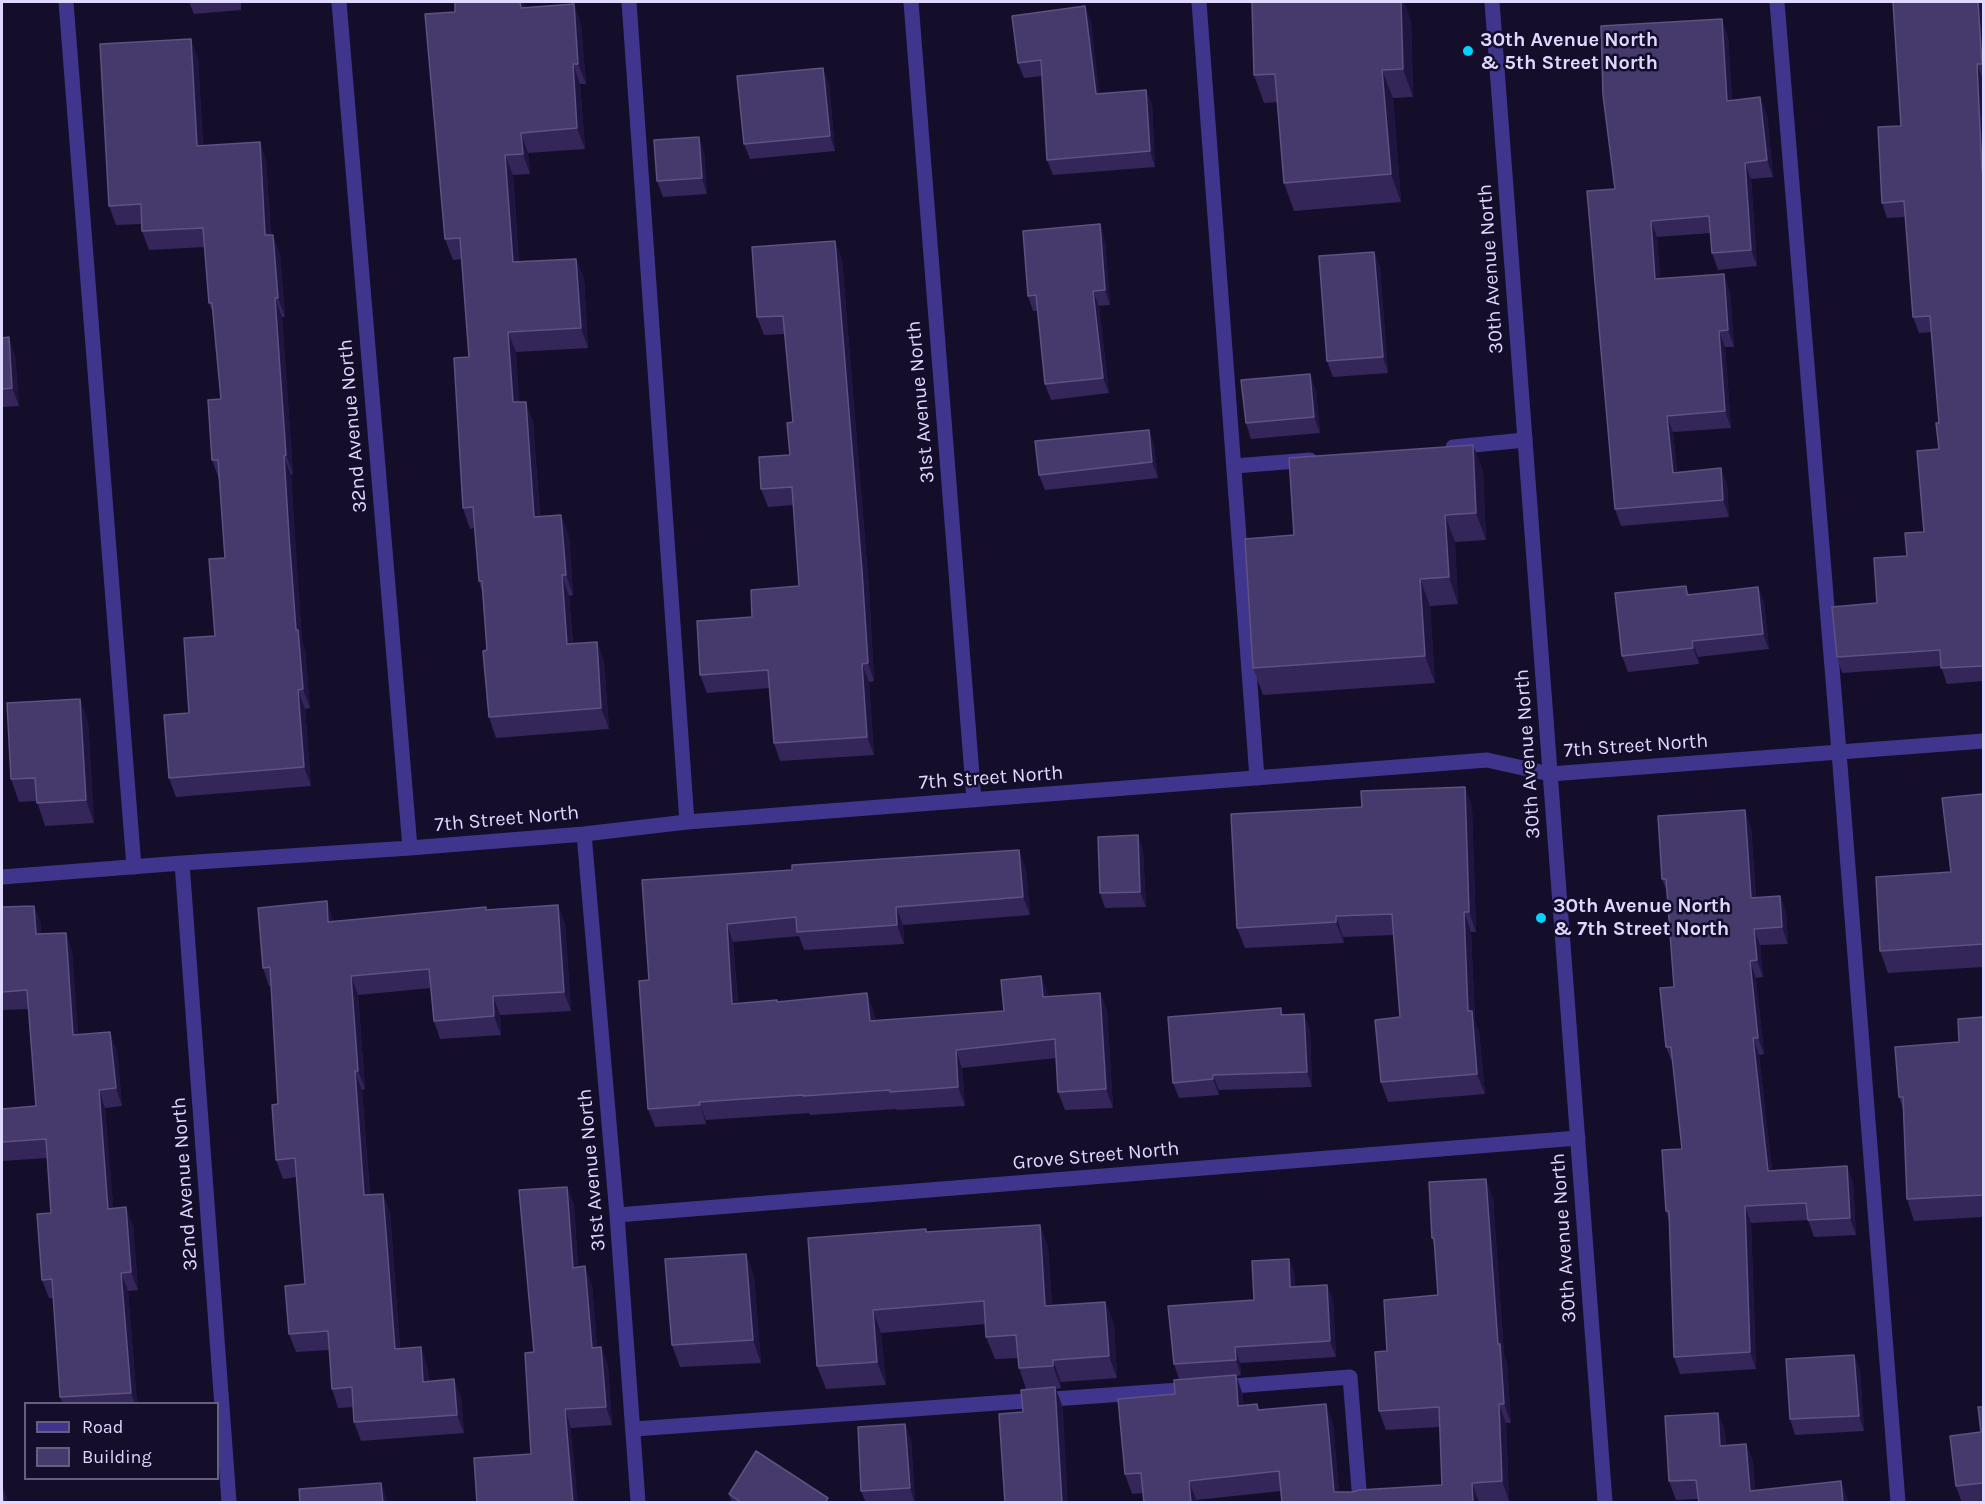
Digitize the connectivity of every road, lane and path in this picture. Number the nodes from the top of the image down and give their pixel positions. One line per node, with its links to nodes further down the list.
1 (66, 2): 21 (street)
2 (339, 2): 19 (street, 32nd Avenue North)
3 (629, 2): 17 (street)
4 (911, 2): 16 (street, 31st Avenue North)
5 (1199, 2): 11 (street)
6 (1492, 2): 8 (street, 30th Avenue North)
7 (1776, 2): 13 (street)
8 (1525, 440): 9 (street); 14 (street, 30th Avenue North)
9 (1443, 448)
10 (1327, 458): 11 (street)
11 (1234, 466): 15 (street)
12 (1983, 741): 13 (street, 7th Street North)
13 (1839, 752): 14 (street, 7th Street North); 30 (street)
14 (1550, 774): 15 (street, 7th Street North); 23 (street, 30th Avenue North)
15 (1257, 778): 16 (street, 7th Street North)
16 (974, 800): 17 (street, 7th Street North)
17 (687, 822): 18 (street, 7th Street North)
18 (584, 834): 19 (street, 7th Street North); 24 (street, 31st Avenue North)
19 (410, 848): 20 (street, 7th Street North)
20 (182, 863): 21 (street, 7th Street North); 26 (street, 32nd Avenue North)
21 (134, 867): 22 (street, 7th Street North)
22 (2, 878)
23 (1578, 1138): 24 (street, Grove Street North); 29 (street, 30th Avenue North)
24 (617, 1215): 25 (street, 31st Avenue North)
25 (634, 1429): 27 (street, 31st Avenue North); 28 (street)
26 (229, 1503)
27 (638, 1503)
28 (1360, 1503)
29 (1605, 1503)
30 (1898, 1503)

